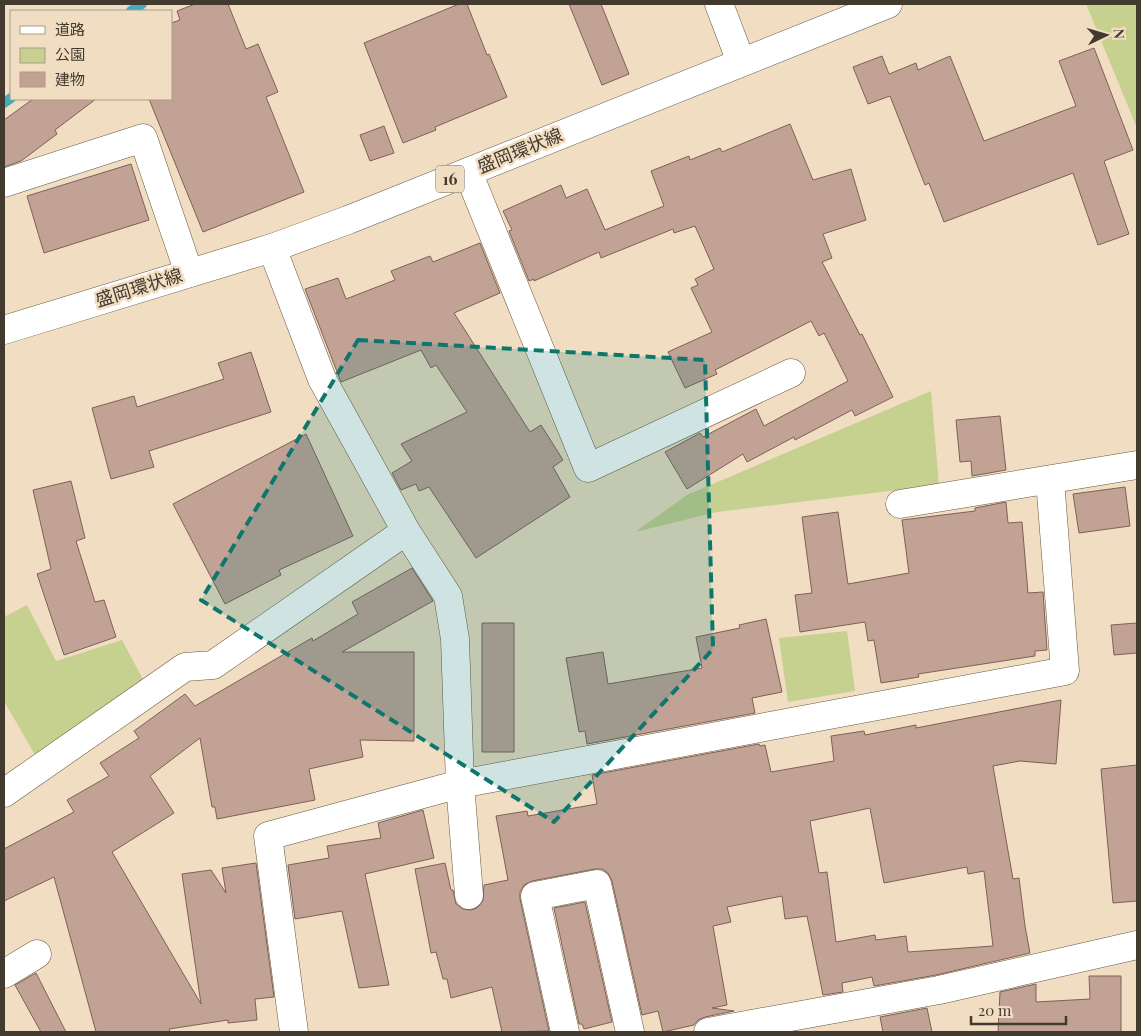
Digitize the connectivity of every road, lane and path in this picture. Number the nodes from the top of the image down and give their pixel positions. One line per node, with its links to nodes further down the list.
1 (718, 4): 3 (street)
2 (888, 4): 3 (street, 盛岡環状線 / 16)
3 (740, 62): 4 (street, 盛岡環状線 / 16)
4 (468, 172): 6 (street, 盛岡環状線 / 16); 9 (street)
5 (4, 183): 7 (street)
6 (272, 248): 7 (street, 盛岡環状線 / 16); 13 (street)
7 (189, 273): 8 (street, 盛岡環状線 / 16)
8 (4, 330)
9 (791, 373)
10 (1137, 464): 11 (street)
11 (1050, 480): 12 (street); 14 (street)
12 (900, 504)
13 (406, 531): 14 (street); 15 (street)
14 (460, 784): 16 (street); 20 (street)
15 (4, 793)
16 (468, 895)
17 (1137, 945): 23 (street)
18 (37, 954): 19 (street)
19 (4, 974)
20 (294, 1032)
21 (565, 1032): 22 (street)
22 (630, 1032)
23 (708, 1032)

